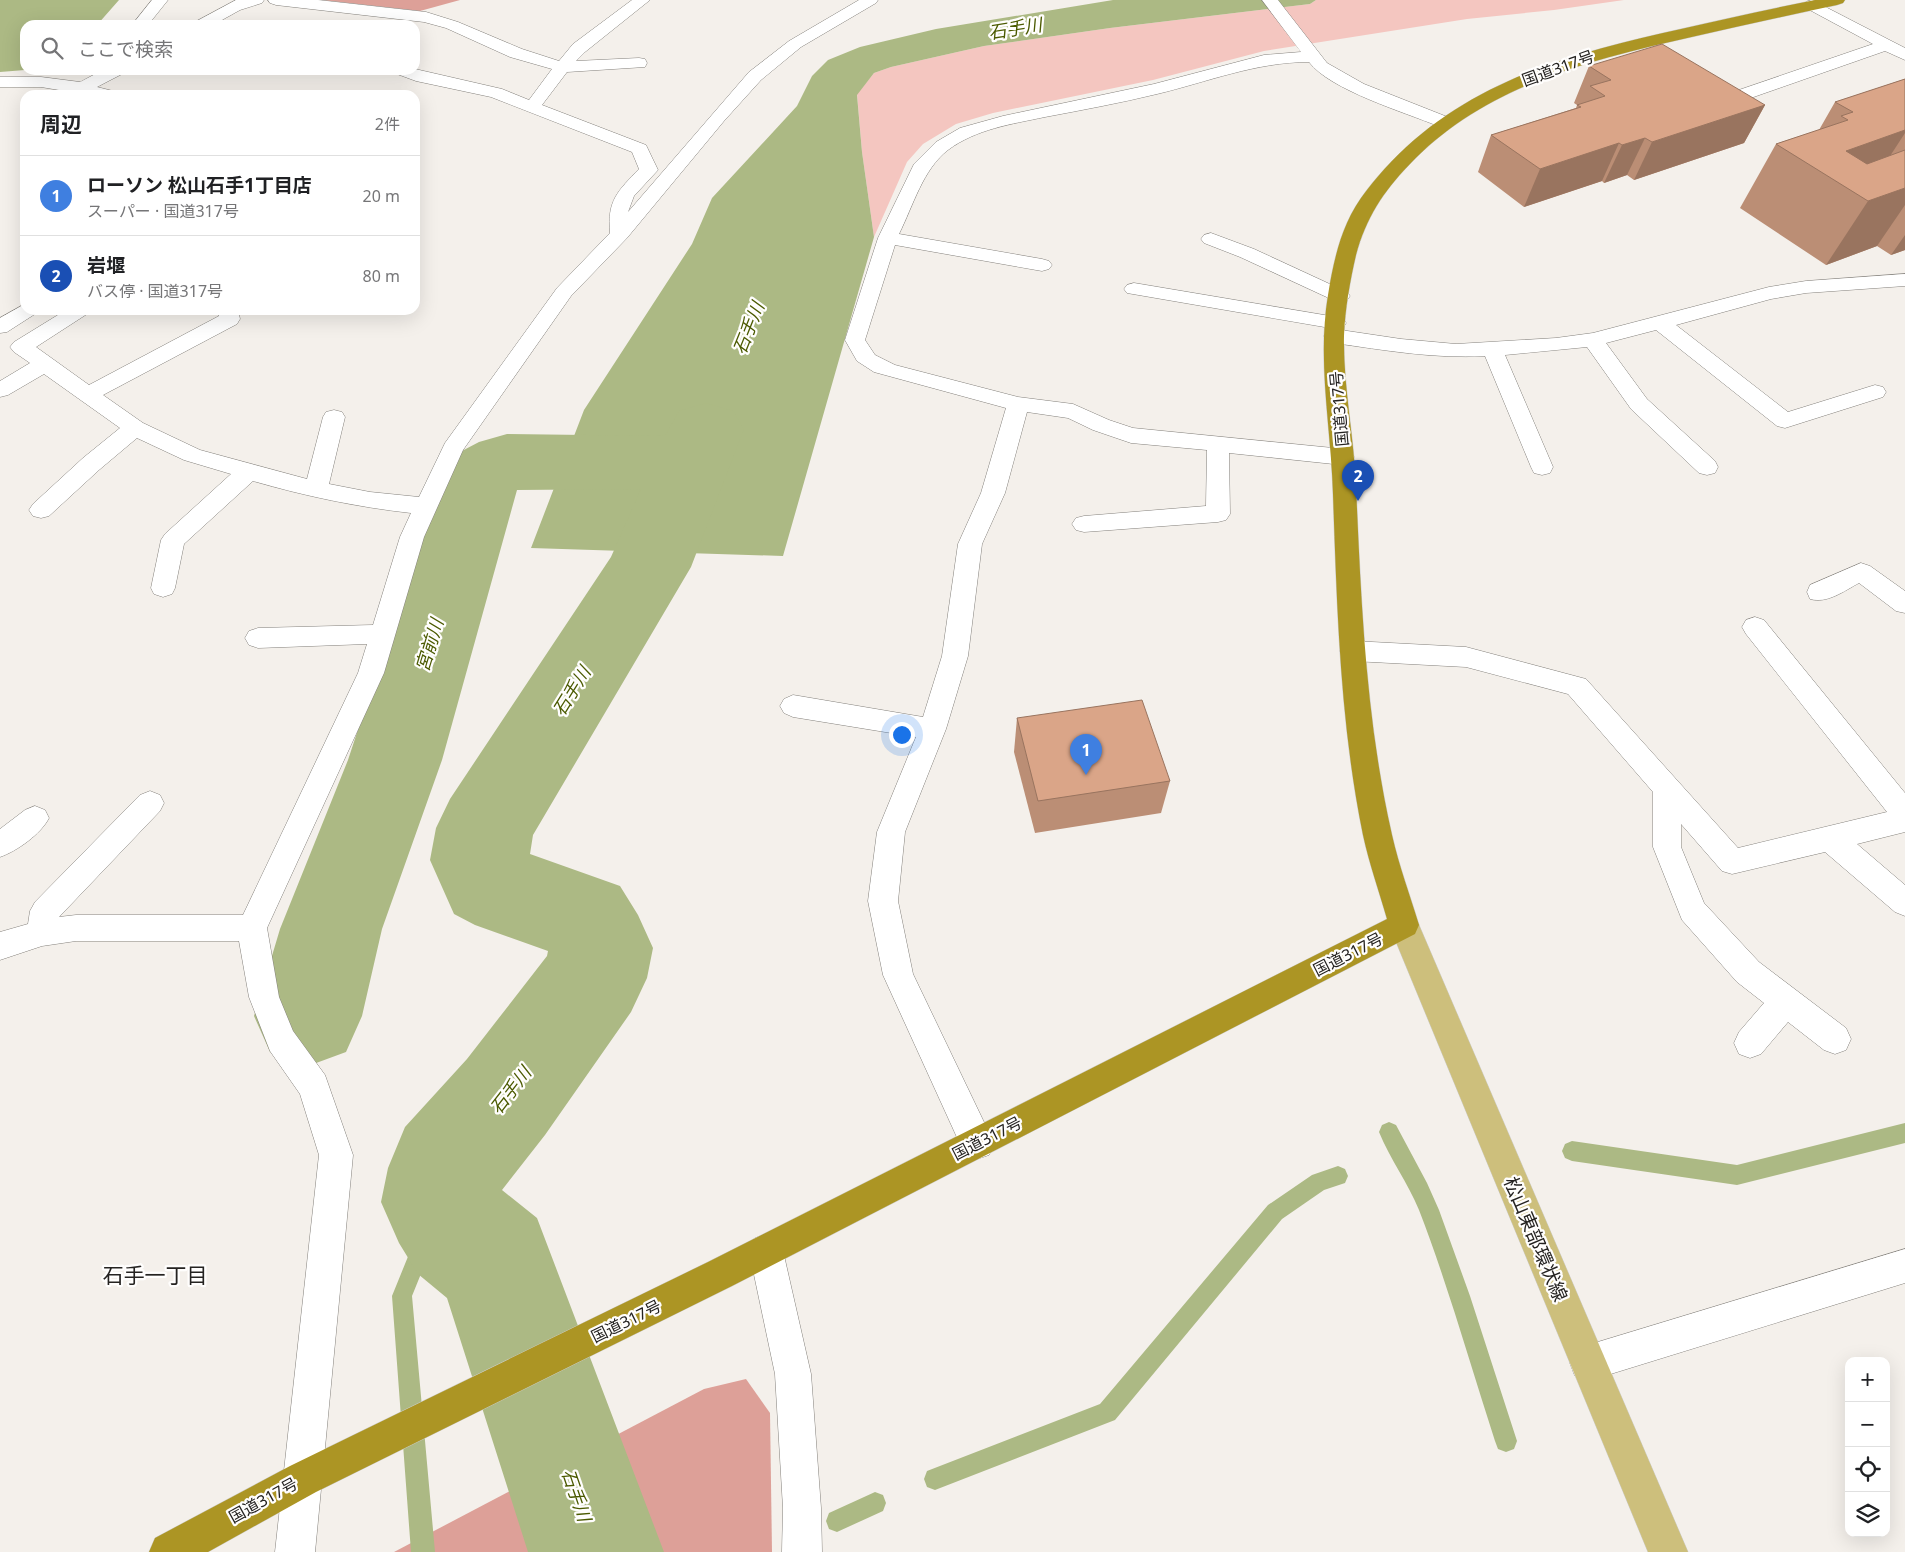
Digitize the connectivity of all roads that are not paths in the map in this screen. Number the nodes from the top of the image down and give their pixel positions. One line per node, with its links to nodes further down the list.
1 (160, 0): 10 (street)
2 (256, 0): 11 (street)
3 (276, 0): 9 (street)
4 (642, 0): 17 (street)
5 (870, 0): 26 (street)
6 (1270, 0): 14 (street)
7 (1837, 0): 8 (highway, 国道317号)
8 (1812, 5): 13 (street); 25 (highway, 国道317号)
9 (353, 8): 12 (street); 17 (street)
10 (144, 20)
11 (210, 20)
12 (340, 20)
13 (1887, 45): 15 (street); 23 (street)
14 (1310, 54): 25 (street); 27 (street)
15 (1905, 55)
16 (639, 63): 17 (street)
17 (562, 67): 24 (street)
18 (95, 75): 20 (street)
19 (417, 75): 24 (street)
20 (83, 78): 21 (street); 22 (street)
21 (0, 82)
22 (100, 90)
23 (1739, 96)
24 (532, 107): 26 (street)
25 (1444, 122): 32 (highway, 国道317号)
26 (620, 234): 54 (street)
27 (888, 238): 29 (street); 45 (street)
28 (1211, 239): 32 (street)
29 (1042, 265)
30 (1905, 280): 36 (street)
31 (1134, 289): 38 (street)
32 (1340, 296): 38 (highway, 国道317号)
33 (20, 315): 37 (street)
34 (72, 315): 41 (street)
35 (229, 315): 44 (street)
36 (1660, 323): 39 (street); 43 (street)
37 (0, 327)
38 (1335, 330): 40 (street); 49 (highway, 国道317号)
39 (1593, 340): 40 (street); 51 (street)
40 (1492, 348): 50 (street)
41 (46, 364): 42 (street); 44 (street)
42 (0, 390)
43 (1875, 392)
44 (88, 394): 47 (street)
45 (1018, 404): 48 (street); 65 (street)
46 (334, 417): 53 (street)
47 (135, 428): 52 (street); 55 (street)
48 (1218, 444): 49 (street); 56 (street)
49 (1343, 458): 63 (highway, 国道317号)
50 (1542, 467)
51 (1707, 467)
52 (249, 471): 53 (street); 57 (street)
53 (316, 489): 54 (street)
54 (426, 506): 61 (street)
55 (41, 510)
56 (1084, 524)
57 (163, 588)
58 (1819, 592): 59 (street)
59 (1905, 604)
60 (1755, 626): 68 (street)
61 (383, 634): 62 (street); 75 (street)
62 (258, 638)
63 (1354, 651): 66 (street); 74 (highway, 国道317号)
64 (793, 706): 65 (street)
65 (933, 729): 81 (street)
66 (1667, 788): 71 (street); 78 (street)
67 (150, 803): 76 (street)
68 (1905, 814)
69 (35, 818): 72 (street)
70 (1905, 820): 71 (street)
71 (1831, 838): 73 (street)
72 (0, 845)
73 (1905, 904)
74 (1404, 925): 81 (highway, 国道317号); 84 (main road, 松山東部環状線)
75 (252, 928): 76 (street); 85 (street)
76 (42, 933): 77 (street)
77 (0, 946)
78 (1786, 1001): 79 (street); 80 (street)
79 (1834, 1039)
80 (1750, 1043)
81 (977, 1143): 82 (highway, 国道317号)
82 (766, 1251): 85 (highway, 国道317号); 88 (street)
83 (1905, 1266): 84 (street)
84 (1588, 1363): 89 (main road, 松山東部環状線)
85 (303, 1479): 86 (highway, 国道317号); 87 (street)
86 (169, 1552)
87 (294, 1552)
88 (802, 1552)
89 (1668, 1552)

